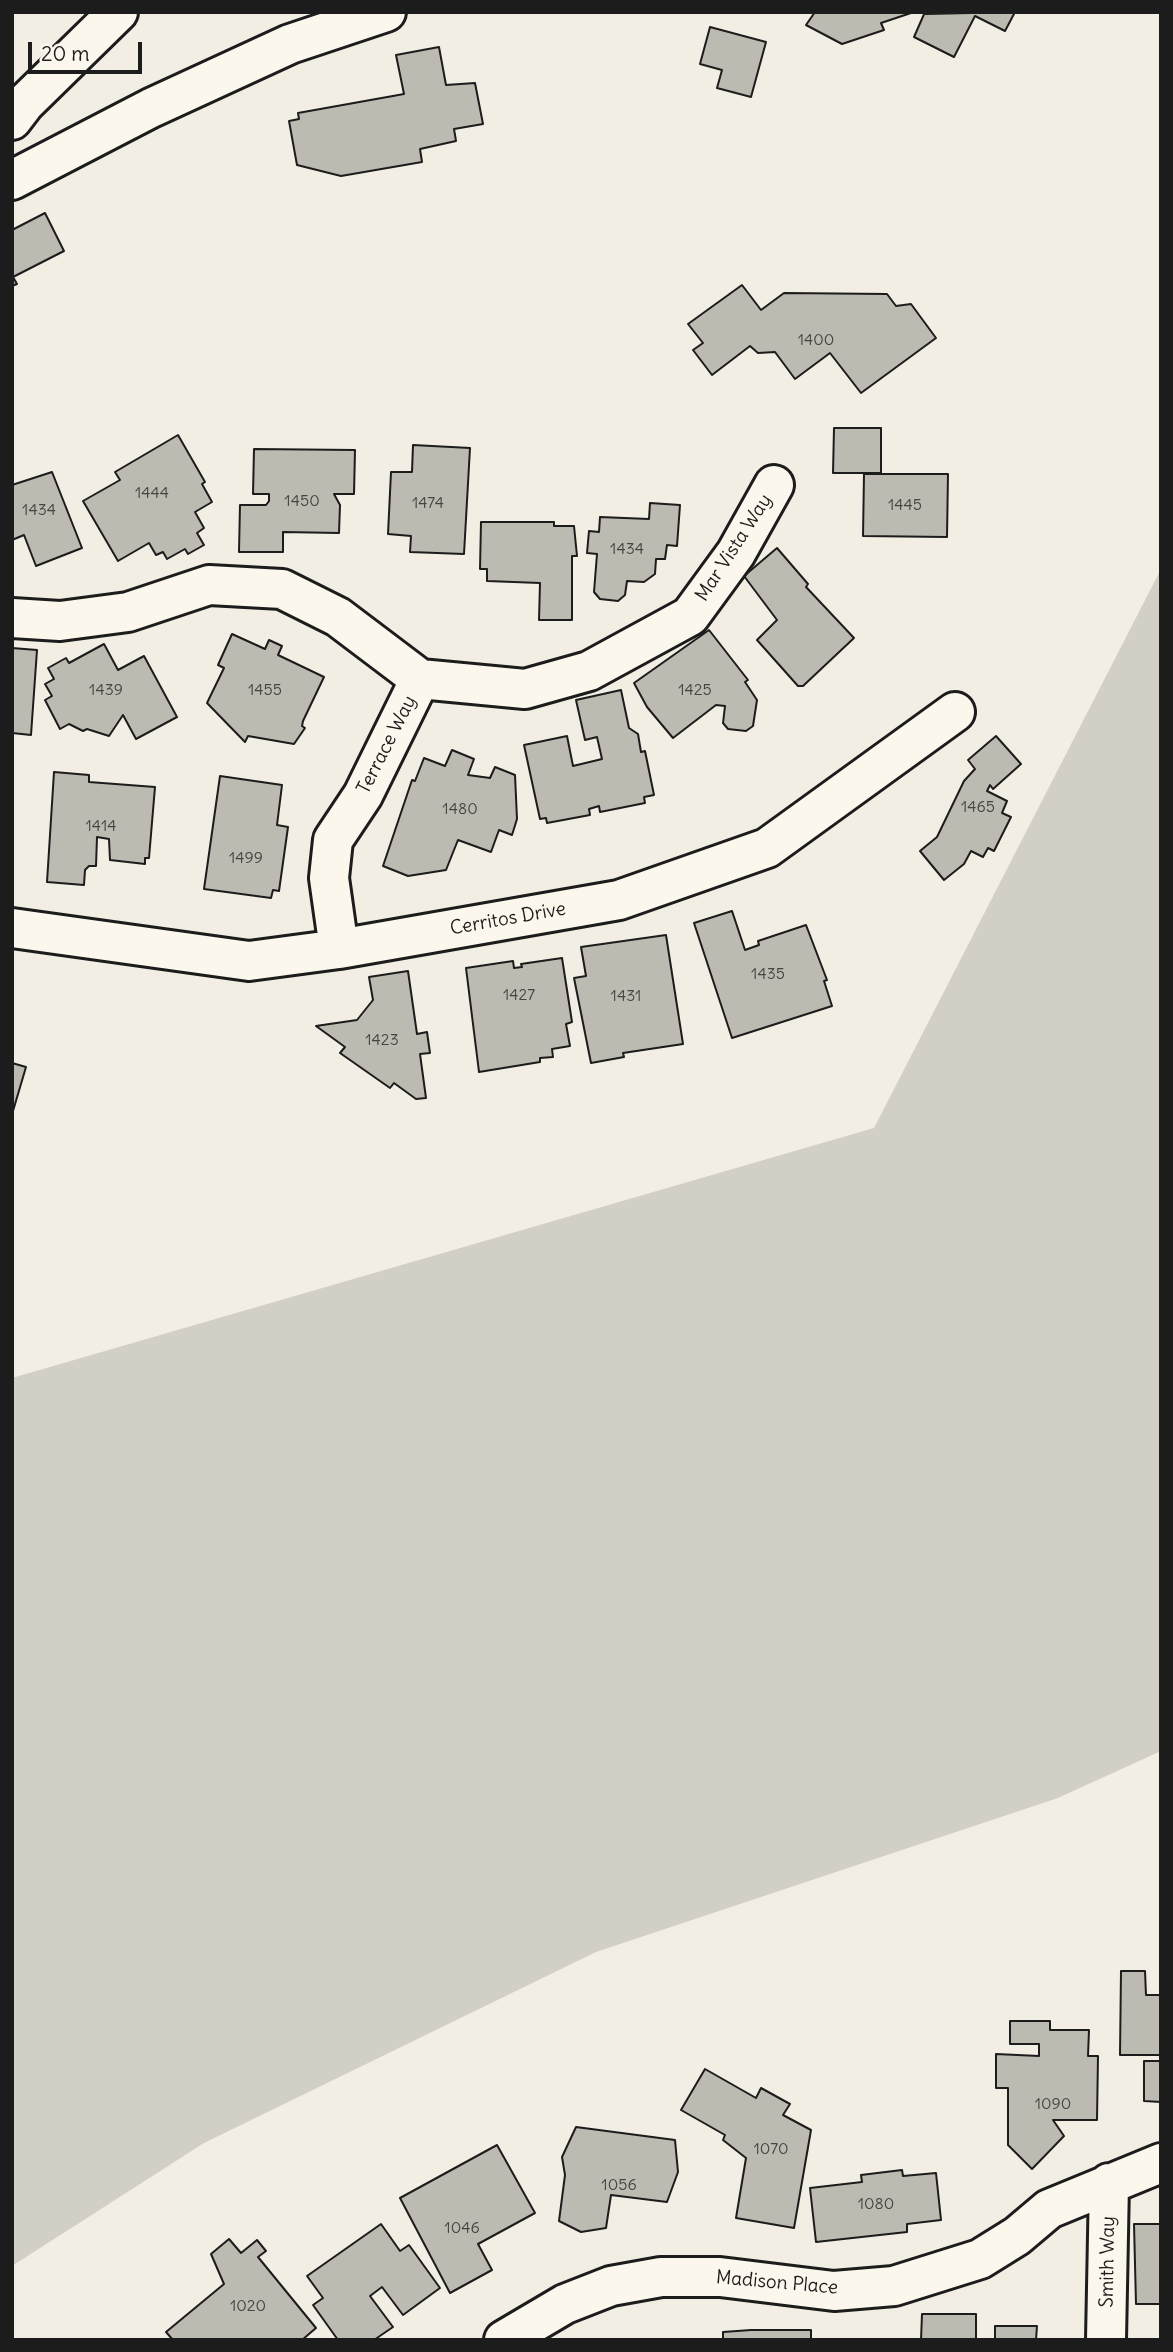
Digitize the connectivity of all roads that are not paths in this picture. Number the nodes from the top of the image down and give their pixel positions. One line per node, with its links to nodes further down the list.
1 (118, 12): 3 (street)
2 (386, 12): 4 (street)
3 (12, 120)
4 (12, 180)
5 (774, 485): 7 (street, Mar Vista Way)
6 (12, 618): 7 (street, Terrace Way)
7 (420, 679): 10 (street, Terrace Way)
8 (955, 712): 10 (street, Cerritos Drive)
9 (12, 928): 10 (street, Cerritos Drive)
10 (339, 949)
11 (1161, 2163): 12 (street, Madison Place)
12 (1109, 2183): 13 (street, Madison Place); 14 (street, Smith Way)
13 (504, 2340)
14 (1106, 2340)

